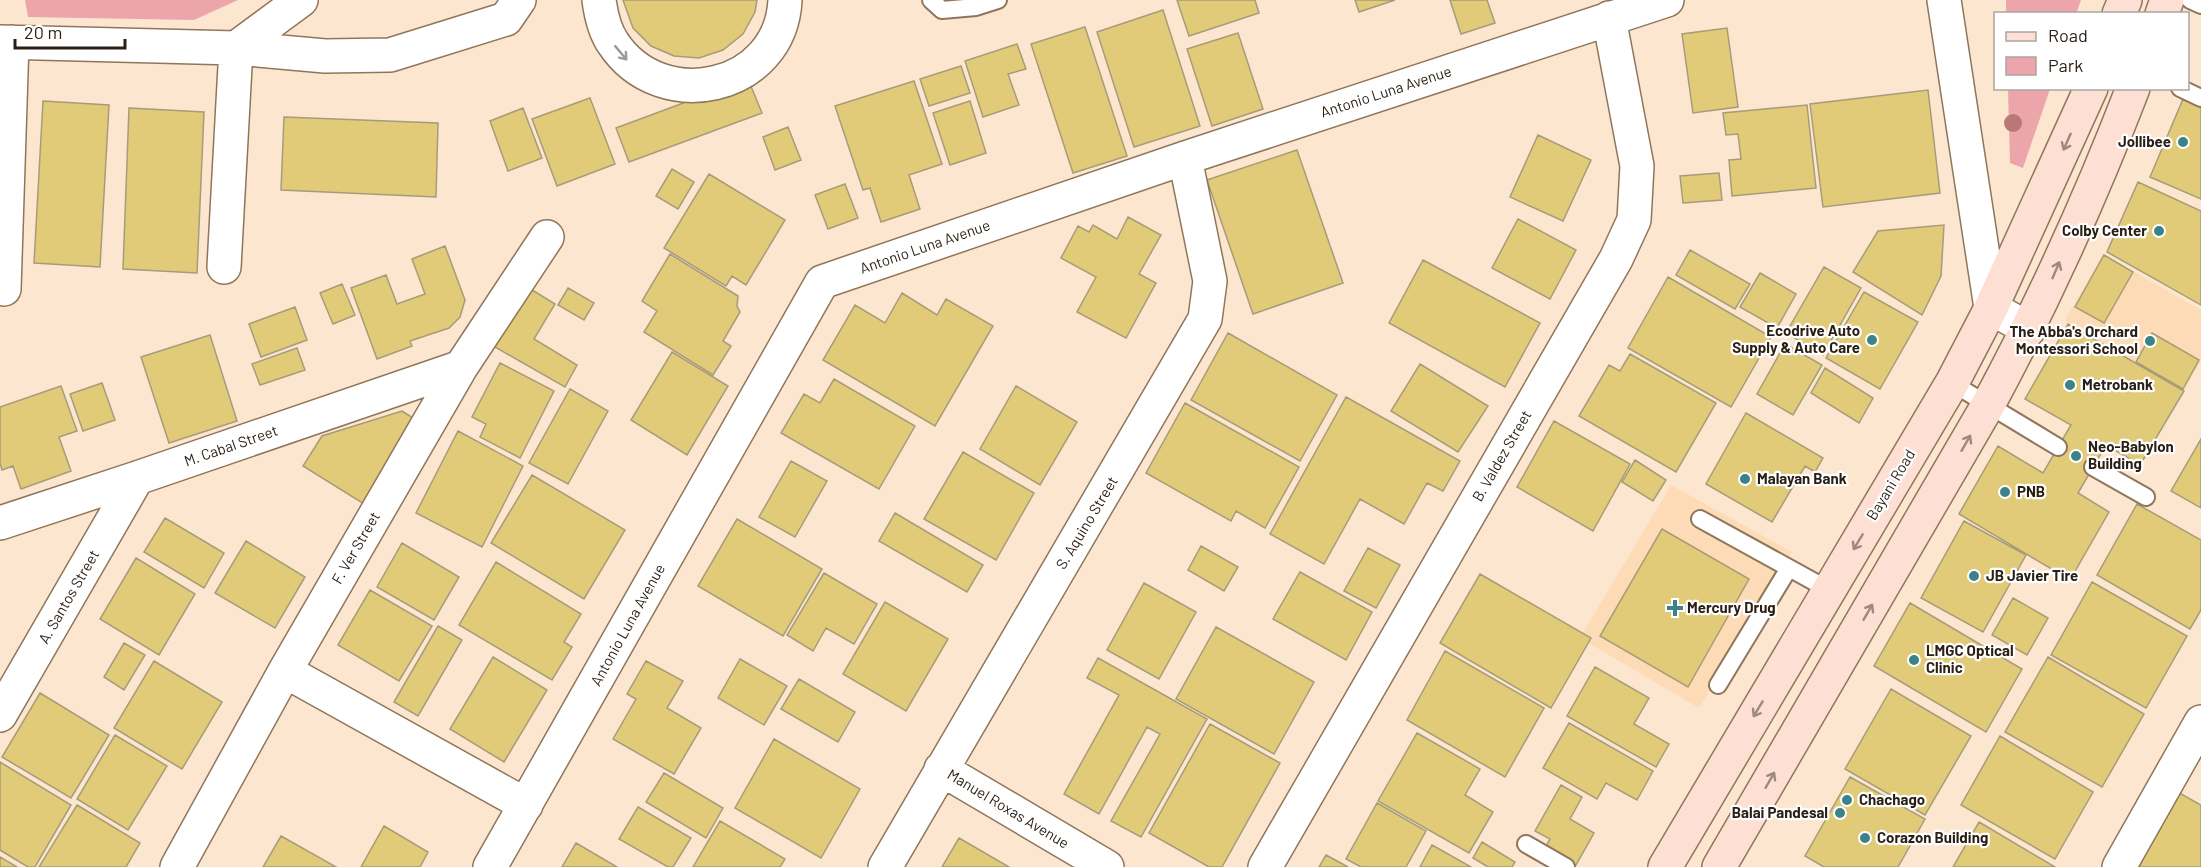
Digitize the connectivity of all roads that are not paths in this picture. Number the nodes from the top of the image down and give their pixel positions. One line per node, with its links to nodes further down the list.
1 (301, 0): 13 (street)
2 (519, 0): 13 (street)
3 (598, 0): 4 (street, one-way to 4)
4 (784, 0)
5 (931, 0): 6 (lane)
6 (998, 0)
7 (1667, 0): 11 (street, Antonio Luna Avenue)
8 (1944, 0): 22 (street)
9 (2190, 0): 10 (lane)
10 (2201, 5)
11 (1609, 18): 18 (street, Antonio Luna Avenue); 46 (street, B. Valdez Street)
12 (6, 42): 13 (street); 21 (street)
13 (236, 48): 20 (street)
14 (2090, 90): 22 (main road, Bayani Road, one-way to 22)
15 (2132, 90): 23 (main road, one-way to 15)
16 (2184, 90): 17 (lane)
17 (2201, 98)
18 (1185, 158): 39 (street, S. Aquino Street); 40 (street, Antonio Luna Avenue)
19 (547, 237): 24 (street, F. Ver Street)
20 (224, 267)
21 (4, 289)
22 (1991, 309): 23 (street); 25 (main road, Bayani Road)
23 (2029, 329): 26 (main road)
24 (461, 366): 29 (street, M. Cabal Street); 35 (street, F. Ver Street)
25 (1952, 383): 26 (lane); 34 (main road, Bayani Road, one-way to 34)
26 (1988, 405): 27 (lane); 49 (main road, one-way to 26)
27 (2058, 447)
28 (2093, 467): 30 (lane)
29 (138, 478): 32 (street, M. Cabal Street); 37 (street, A. Santos Street)
30 (2146, 497)
31 (1700, 519): 33 (lane)
32 (0, 523)
33 (1789, 568): 34 (lane); 36 (lane)
34 (1829, 590): 48 (main road, Bayani Road, one-way to 48)
35 (285, 670): 40 (street); 42 (street, F. Ver Street)
36 (1718, 685)
37 (0, 715)
38 (2201, 722): 50 (street)
39 (941, 769): 44 (street, S. Aquino Street); 45 (street, Manuel Roxas Avenue)
40 (526, 805): 43 (street, Antonio Luna Avenue)
41 (1526, 844): 47 (lane)
42 (177, 867)
43 (490, 867)
44 (885, 867)
45 (1107, 867)
46 (1265, 867)
47 (1566, 867)
48 (1665, 867)
49 (1719, 867)
50 (2119, 867)

